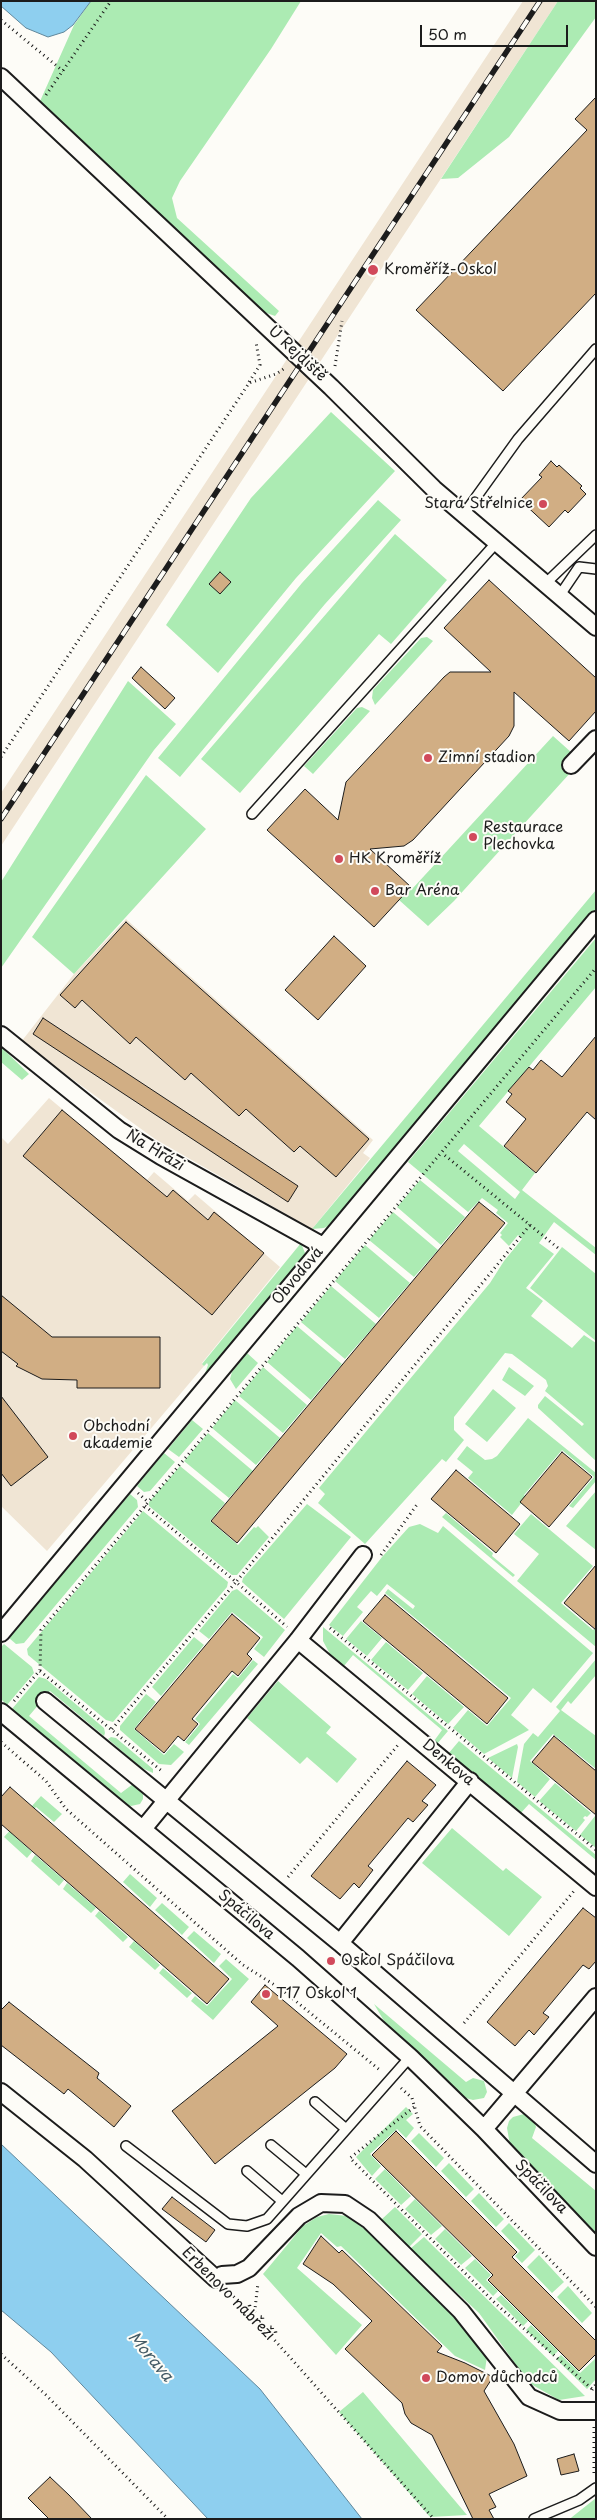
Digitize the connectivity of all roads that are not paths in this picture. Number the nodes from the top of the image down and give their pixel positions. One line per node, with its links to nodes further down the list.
1 (1, 77): 3 (street, U Rejdiště)
2 (596, 349): 3 (lane)
3 (464, 514): 5 (street, U Rejdiště)
4 (596, 535): 7 (lane)
5 (497, 542): 7 (street, U Rejdiště); 12 (lane)
6 (596, 569): 8 (lane)
7 (546, 584): 8 (street, U Rejdiště)
8 (560, 595): 9 (street, U Rejdiště)
9 (596, 627)
10 (596, 740): 11 (street)
11 (572, 765)
12 (252, 814)
13 (596, 920): 15 (street, Obvodová)
14 (1, 1035): 15 (street, Na Hrázi)
15 (323, 1246): 17 (street, Obvodová)
16 (369, 1559): 18 (street)
17 (1, 1633)
18 (294, 1634): 21 (street, Denkova); 22 (street)
19 (45, 1701): 22 (street)
20 (6, 1709): 23 (street, Spáčilova)
21 (470, 1781): 24 (street, Denkova); 25 (street)
22 (166, 1800): 23 (street); 25 (street)
23 (143, 1829): 27 (street, Spáčilova)
24 (596, 1887)
25 (340, 1943): 29 (street)
26 (596, 1997): 29 (street)
27 (410, 2057): 31 (street, Spáčilova); 32 (lane)
28 (1, 2092): 40 (street, Erbenovo nábřeží)
29 (513, 2095): 31 (street); 35 (street)
30 (315, 2102): 32 (lane)
31 (484, 2128): 39 (street, Spáčilova)
32 (346, 2129): 37 (lane)
33 (271, 2145): 37 (lane)
34 (126, 2146): 38 (lane)
35 (596, 2164)
36 (248, 2171): 38 (lane)
37 (306, 2174): 38 (lane)
38 (282, 2201)
39 (596, 2247)
40 (595, 2411)
41 (595, 2489): 42 (lane)
42 (534, 2519)

